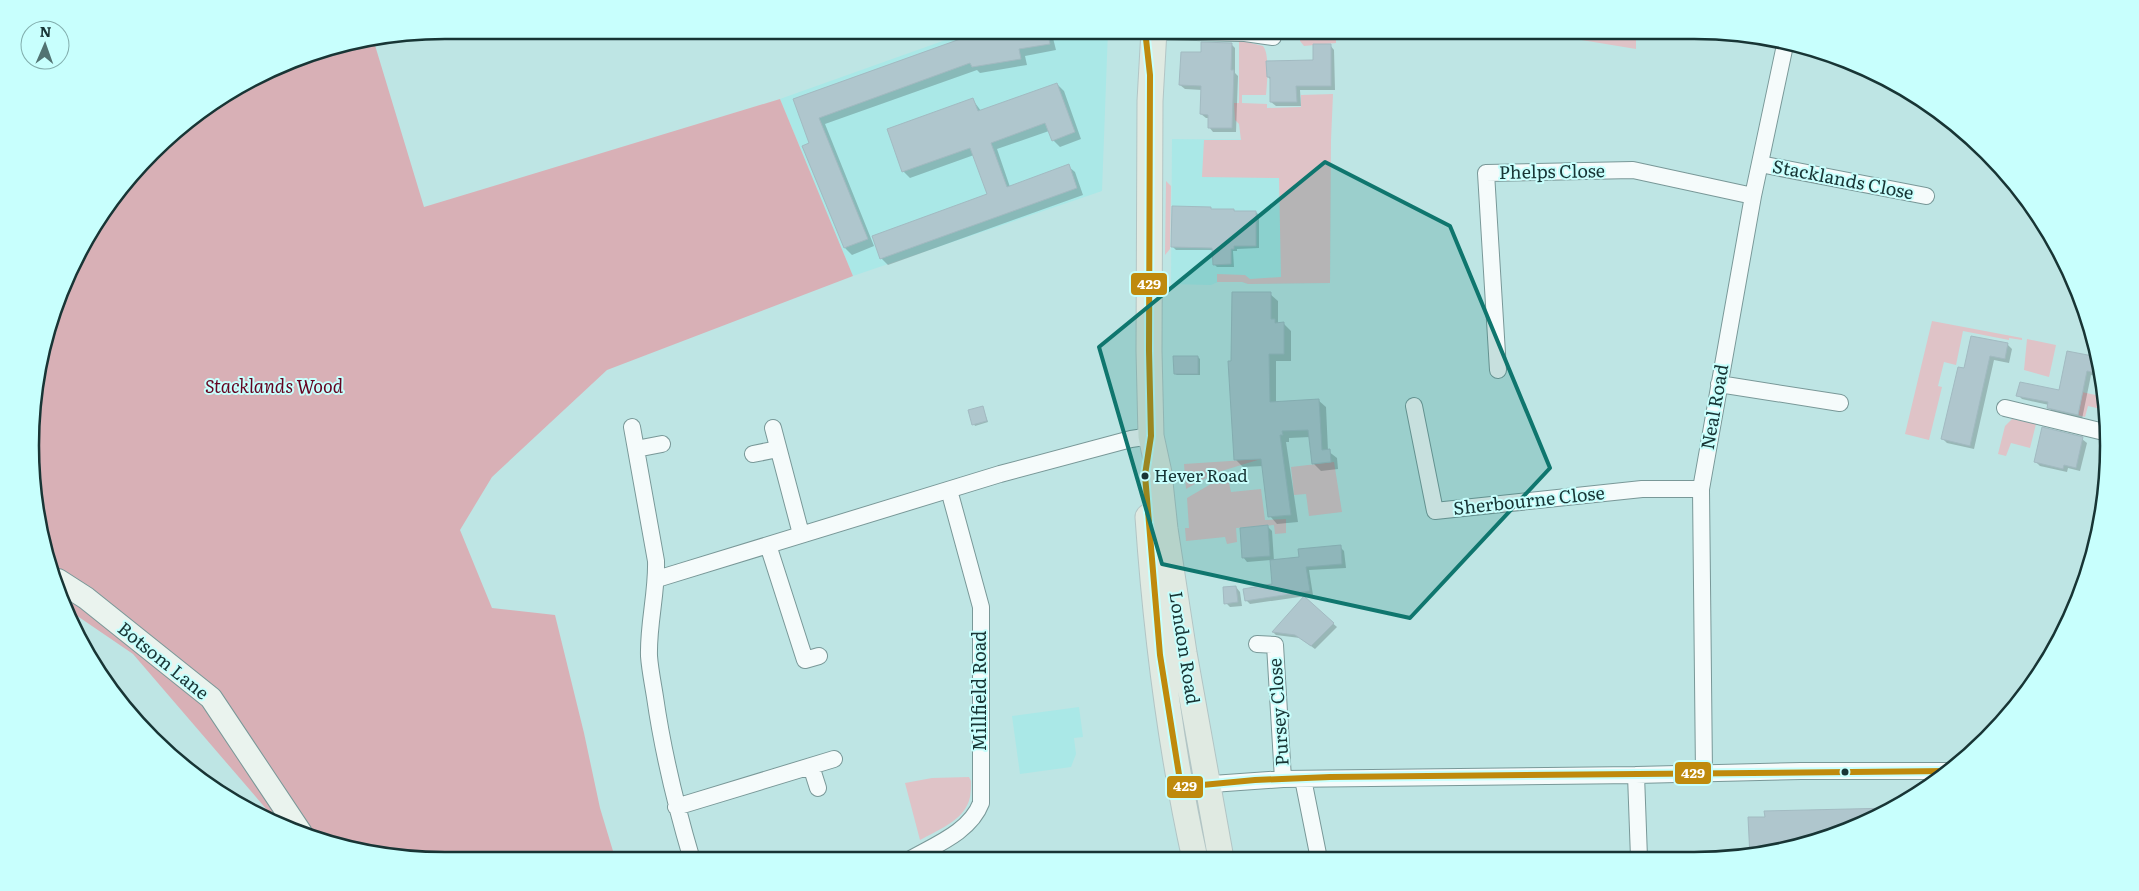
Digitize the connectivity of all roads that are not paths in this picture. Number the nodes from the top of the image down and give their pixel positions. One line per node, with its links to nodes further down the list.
1 (1149, 39): 14 (main road, London Road)
2 (1784, 50): 3 (street, Neal Road)
3 (1760, 164): 4 (street, Neal Road); 5 (street, Stacklands Close)
4 (1753, 196): 6 (street, Phelps Close); 7 (street, Neal Road)
5 (1926, 196)
6 (1498, 370)
7 (1719, 384): 8 (street); 19 (street, Neal Road)
8 (1840, 402)
9 (1414, 406): 19 (street, Sherbourne Close)
10 (2005, 408): 13 (street)
11 (632, 426): 16 (street)
12 (773, 428): 17 (street)
13 (2099, 431)
14 (1151, 436): 20 (street); 34 (main road, London Road); 35 (main road, London Road)
15 (662, 444): 16 (street)
16 (636, 449): 23 (street)
17 (778, 449): 18 (street); 21 (street)
18 (754, 454)
19 (1701, 489): 30 (street, Neal Road)
20 (950, 490): 21 (street); 40 (street, Millfield Road)
21 (801, 534): 22 (street)
22 (768, 545): 23 (street); 26 (street)
23 (657, 579): 37 (street)
24 (63, 583): 38 (street, Botsom Lane)
25 (1258, 644): 32 (street, Pursey Close)
26 (819, 656)
27 (834, 759): 28 (street)
28 (811, 766): 36 (street); 37 (street)
29 (1937, 771): 30 (street)
30 (1704, 774): 31 (street)
31 (1636, 775): 33 (street); 44 (street)
32 (1283, 779): 33 (street); 34 (street)
33 (1304, 779): 43 (street)
34 (1207, 784): 35 (street); 42 (main road, London Road)
35 (1181, 787): 41 (main road, London Road)
36 (818, 788)
37 (676, 807): 39 (street)
38 (294, 823)
39 (690, 852)
40 (923, 852)
41 (1194, 852)
42 (1220, 852)
43 (1318, 852)
44 (1639, 852)

